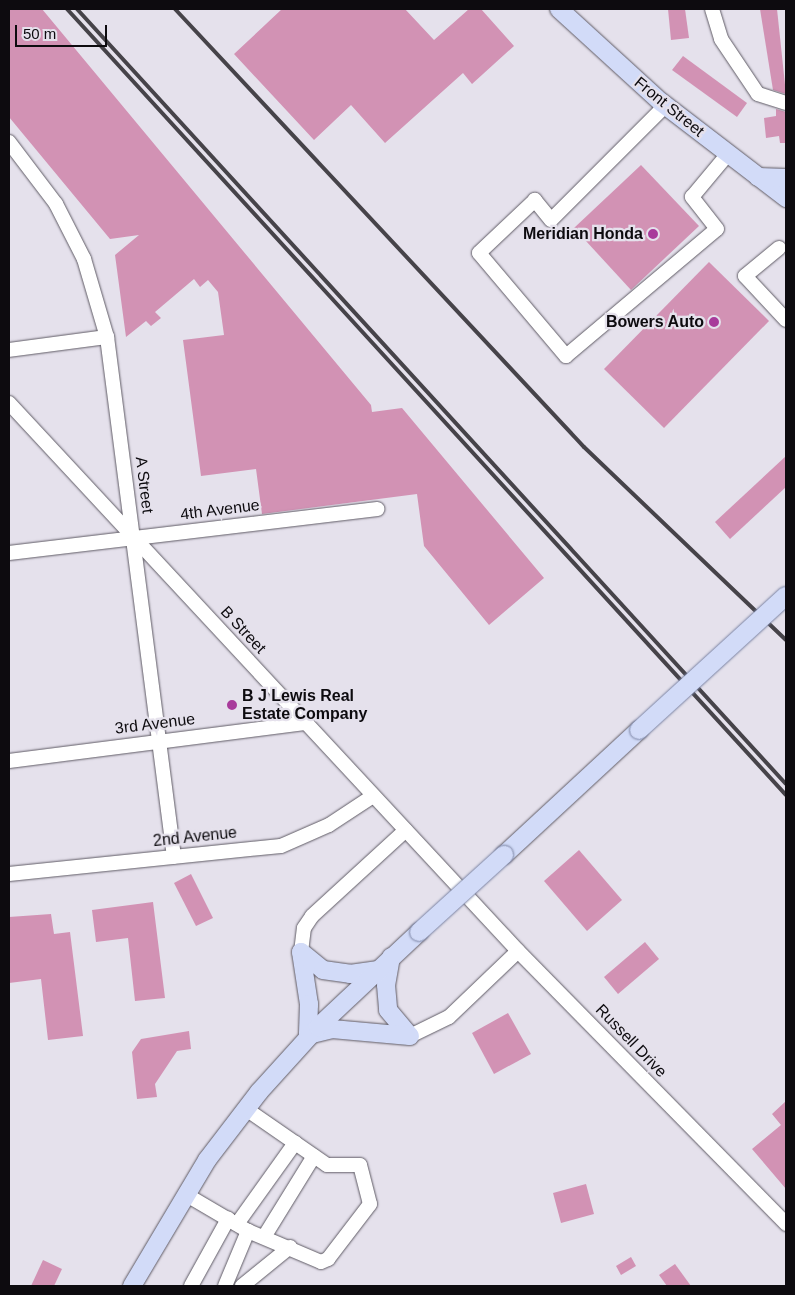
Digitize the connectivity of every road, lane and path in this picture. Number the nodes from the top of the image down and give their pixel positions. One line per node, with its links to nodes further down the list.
1 (559, 9): 4 (main road, Front Street)
2 (712, 9): 3 (street)
3 (786, 103)
4 (665, 106): 6 (main road, Front Street); 6 (street)
5 (10, 144): 12 (street, A Street)
6 (728, 154): 7 (main road, Front Street)
7 (758, 177): 8 (main road); 9 (main road, Front Street)
8 (786, 178)
9 (786, 198)
10 (784, 248): 11 (street)
11 (786, 320)
12 (107, 337): 13 (street); 16 (street, A Street)
13 (9, 350)
14 (9, 403): 16 (street, B Street)
15 (377, 509): 16 (street, 4th Avenue)
16 (133, 538): 17 (street, 4th Avenue); 19 (street, B Street); 20 (street, A Street)
17 (9, 553)
18 (786, 596): 29 (main road, bridge)
19 (305, 724): 20 (street, 3rd Avenue); 22 (street, B Street)
20 (158, 741): 21 (street, 3rd Avenue); 24 (street, A Street)
21 (9, 761)
22 (373, 796): 23 (street, B Street); 24 (street, 2nd Avenue)
23 (406, 830): 26 (street, B Street); 28 (street)
24 (174, 857): 25 (street, 2nd Avenue)
25 (9, 874)
26 (454, 879): 27 (street, Russell Drive)
27 (518, 951): 32 (street); 37 (street, Russell Drive)
28 (300, 952): 30 (main road); 31 (main road)
29 (392, 957): 30 (main road); 32 (main road)
30 (377, 970): 31 (main road)
31 (309, 1036): 32 (main road); 33 (main road)
32 (410, 1036)
33 (246, 1109): 34 (street); 36 (main road)
34 (295, 1143): 35 (street); 38 (street)
35 (314, 1156): 39 (street); 40 (street)
36 (185, 1194): 38 (street); 42 (main road)
37 (786, 1224)
38 (238, 1225): 39 (street); 41 (street); 43 (street)
39 (264, 1237): 40 (street)
40 (290, 1247): 41 (street)
41 (232, 1285)
42 (132, 1286)
43 (192, 1286)

